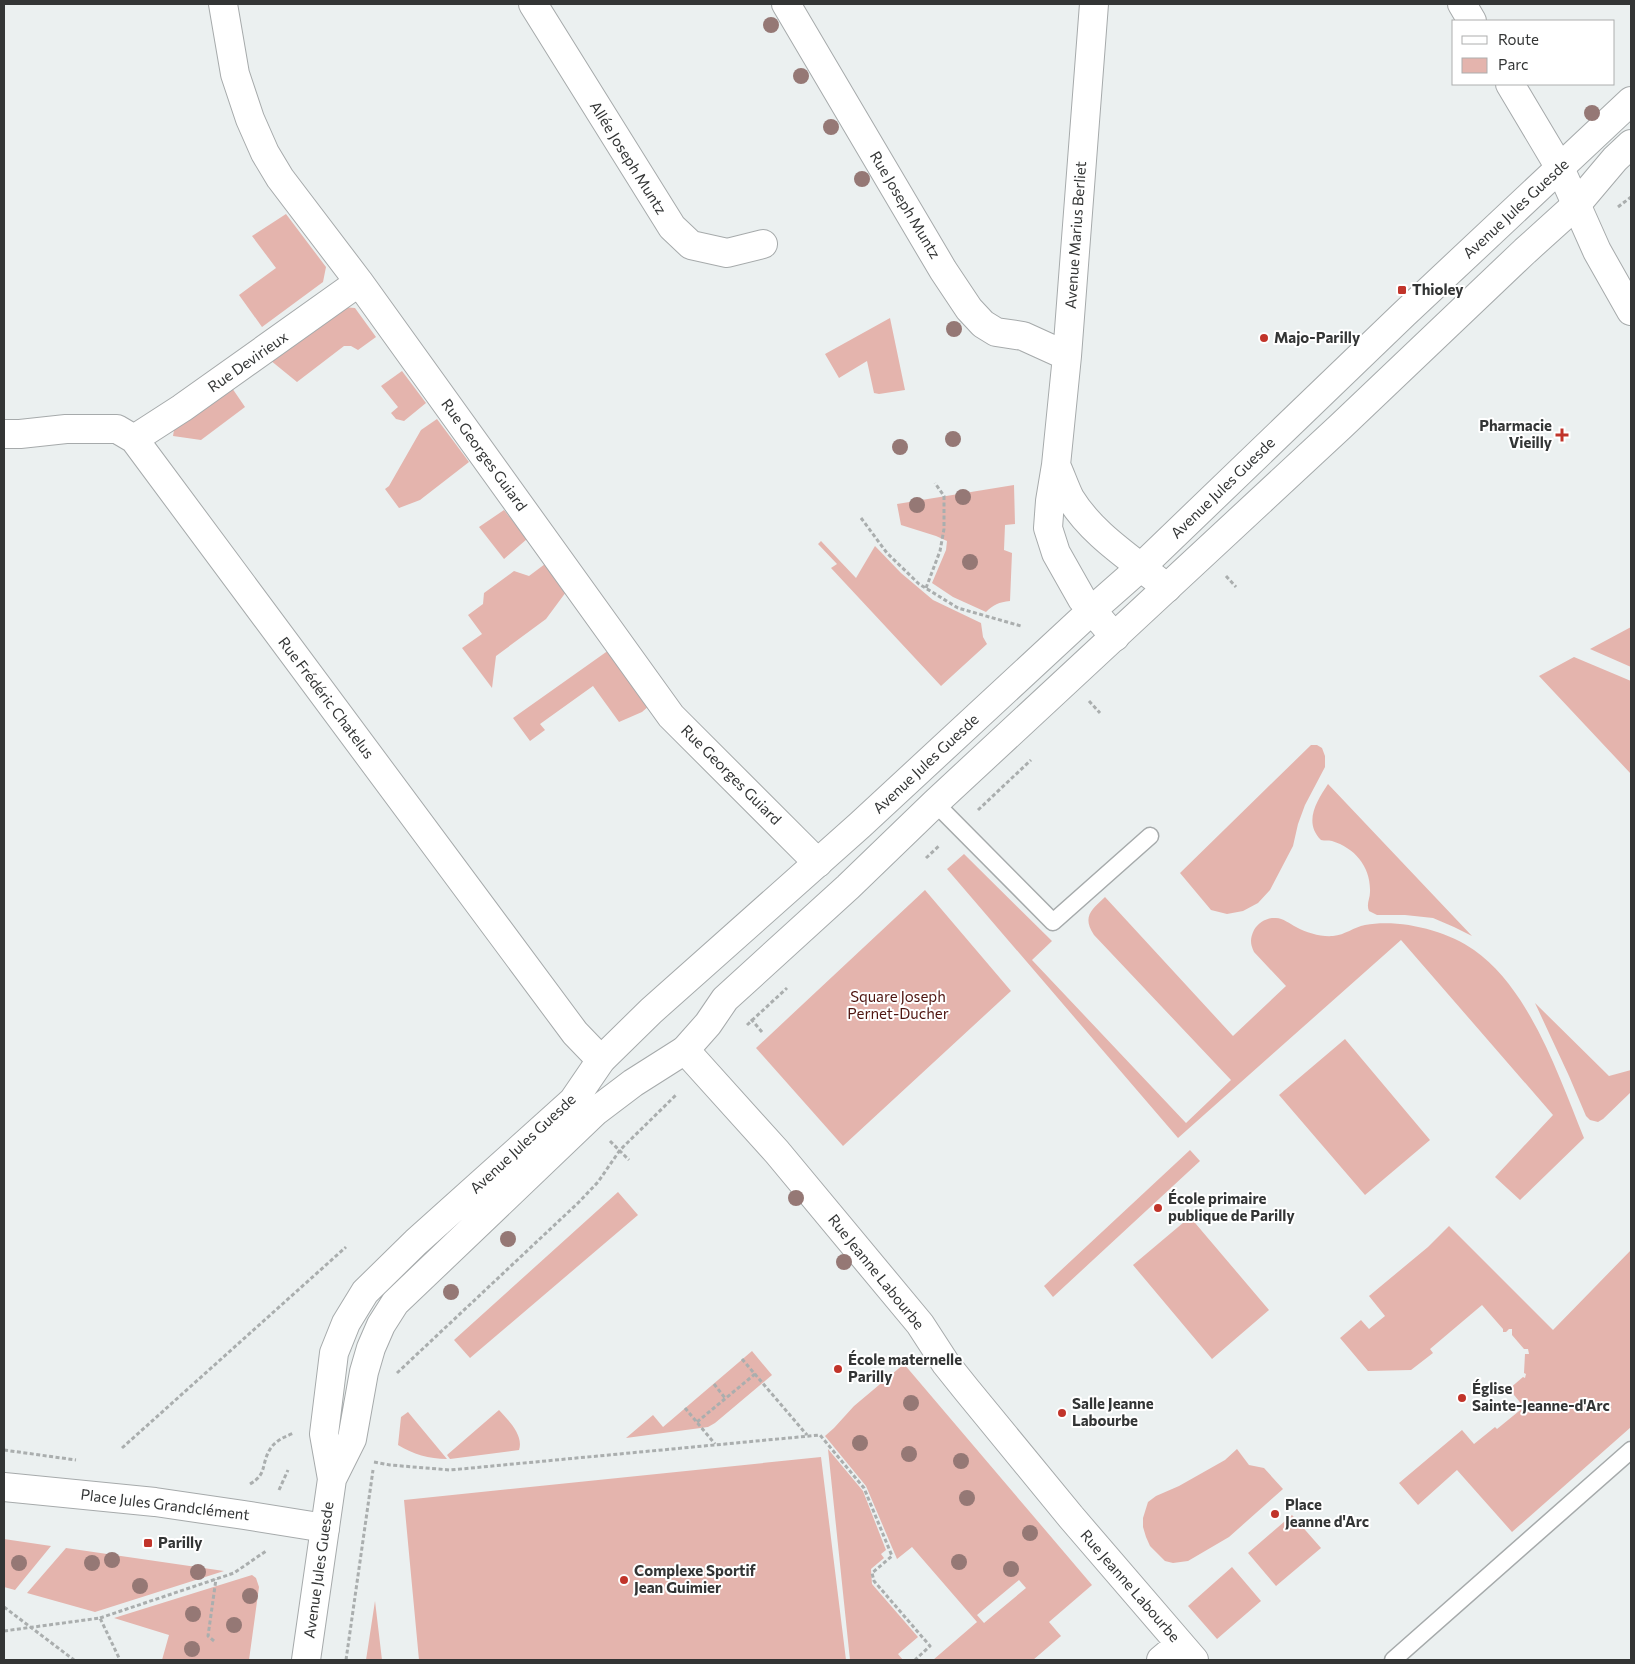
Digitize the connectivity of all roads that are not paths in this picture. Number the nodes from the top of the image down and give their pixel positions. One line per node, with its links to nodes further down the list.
1 (224, 4): 13 (street, Rue Georges Guiard)
2 (533, 4): 12 (street, Allée Joseph Muntz)
3 (786, 4): 15 (street, Rue Joseph Muntz)
4 (1094, 4): 15 (street, Avenue Marius Berliet)
5 (1462, 4): 6 (street)
6 (1471, 20)
7 (1511, 85): 10 (street)
8 (1631, 101): 10 (street, Avenue Jules Guesde)
9 (1631, 144): 11 (street, Avenue Jules Guesde)
10 (1560, 168): 11 (street); 19 (street, Avenue Jules Guesde)
11 (1577, 204): 14 (street); 20 (street, Avenue Jules Guesde)
12 (763, 244)
13 (359, 282): 17 (street, Rue Devirieux); 25 (street, Rue Georges Guiard)
14 (1631, 311)
15 (1067, 356): 18 (street, Avenue Marius Berliet)
16 (4, 434): 17 (street, Rue Frédéric Chatelus)
17 (134, 439): 26 (street, Rue Frédéric Chatelus)
18 (1056, 465): 19 (street, Avenue Marius Berliet); 21 (street, Avenue Marius Berliet)
19 (1141, 567): 20 (street, Avenue Marius Berliet); 21 (street, Avenue Jules Guesde)
20 (1167, 588): 22 (street, Avenue Jules Guesde)
21 (1091, 611): 22 (street, Avenue Marius Berliet); 25 (street, Avenue Jules Guesde)
22 (1115, 637): 23 (street, Avenue Jules Guesde)
23 (935, 803): 24 (lane); 27 (street, Avenue Jules Guesde)
24 (1150, 836)
25 (818, 863): 26 (street, Avenue Jules Guesde)
26 (601, 1060): 29 (street, Avenue Jules Guesde)
27 (694, 1060): 29 (street, Avenue Jules Guesde); 32 (street, Rue Jeanne Labourbe)
28 (1631, 1450): 34 (lane)
29 (332, 1479): 31 (street, Avenue Jules Guesde)
30 (4, 1488): 31 (street, Place Jules Grandclément)
31 (325, 1528): 33 (street, Avenue Jules Guesde)
32 (1178, 1655)
33 (306, 1660)
34 (1393, 1660)

